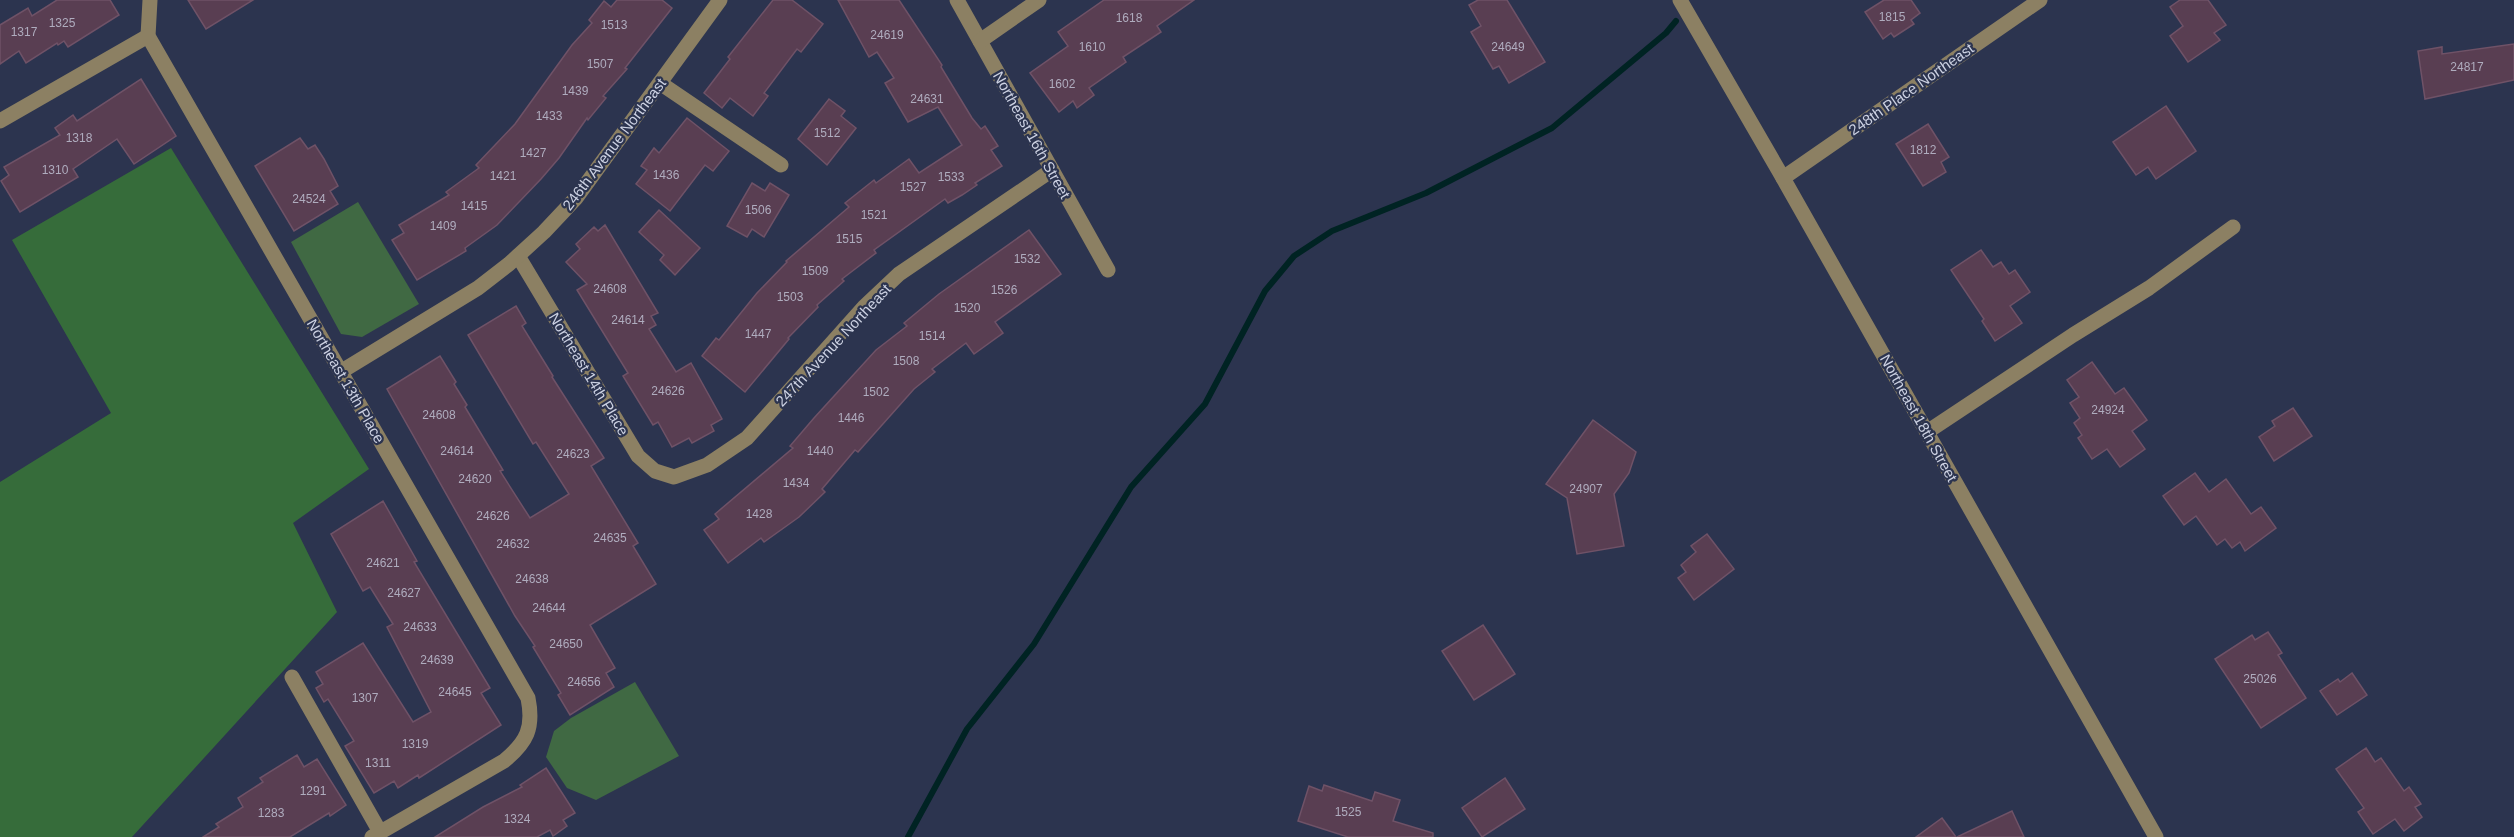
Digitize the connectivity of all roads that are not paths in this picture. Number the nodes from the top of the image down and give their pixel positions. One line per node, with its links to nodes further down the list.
1 (150, 0): 7 (street)
2 (720, 0): 9 (street, 246th Avenue Northeast)
3 (957, 0): 8 (street, Northeast 16th Street)
4 (1039, 0): 8 (street)
5 (1680, 0): 13 (street, Northeast 18th Street)
6 (2040, 0): 13 (street, 248th Place Northeast)
7 (148, 36): 10 (street); 17 (street, Northeast 13th Place)
8 (980, 41): 12 (street, Northeast 16th Street)
9 (660, 83): 11 (street); 15 (street, 246th Avenue Northeast)
10 (0, 121)
11 (781, 165)
12 (1052, 170): 16 (street, Northeast 16th Street); 19 (street, 247th Avenue Northeast)
13 (1783, 178): 18 (street, Northeast 18th Street)
14 (2233, 227): 18 (street)
15 (519, 256): 17 (street, 246th Avenue Northeast); 19 (street, Northeast 14th Place)
16 (1108, 270)
17 (342, 371): 21 (street, Northeast 13th Place)
18 (1927, 432): 22 (street, Northeast 18th Street)
19 (674, 477)
20 (292, 677): 21 (street)
21 (376, 835)
22 (2156, 837)

